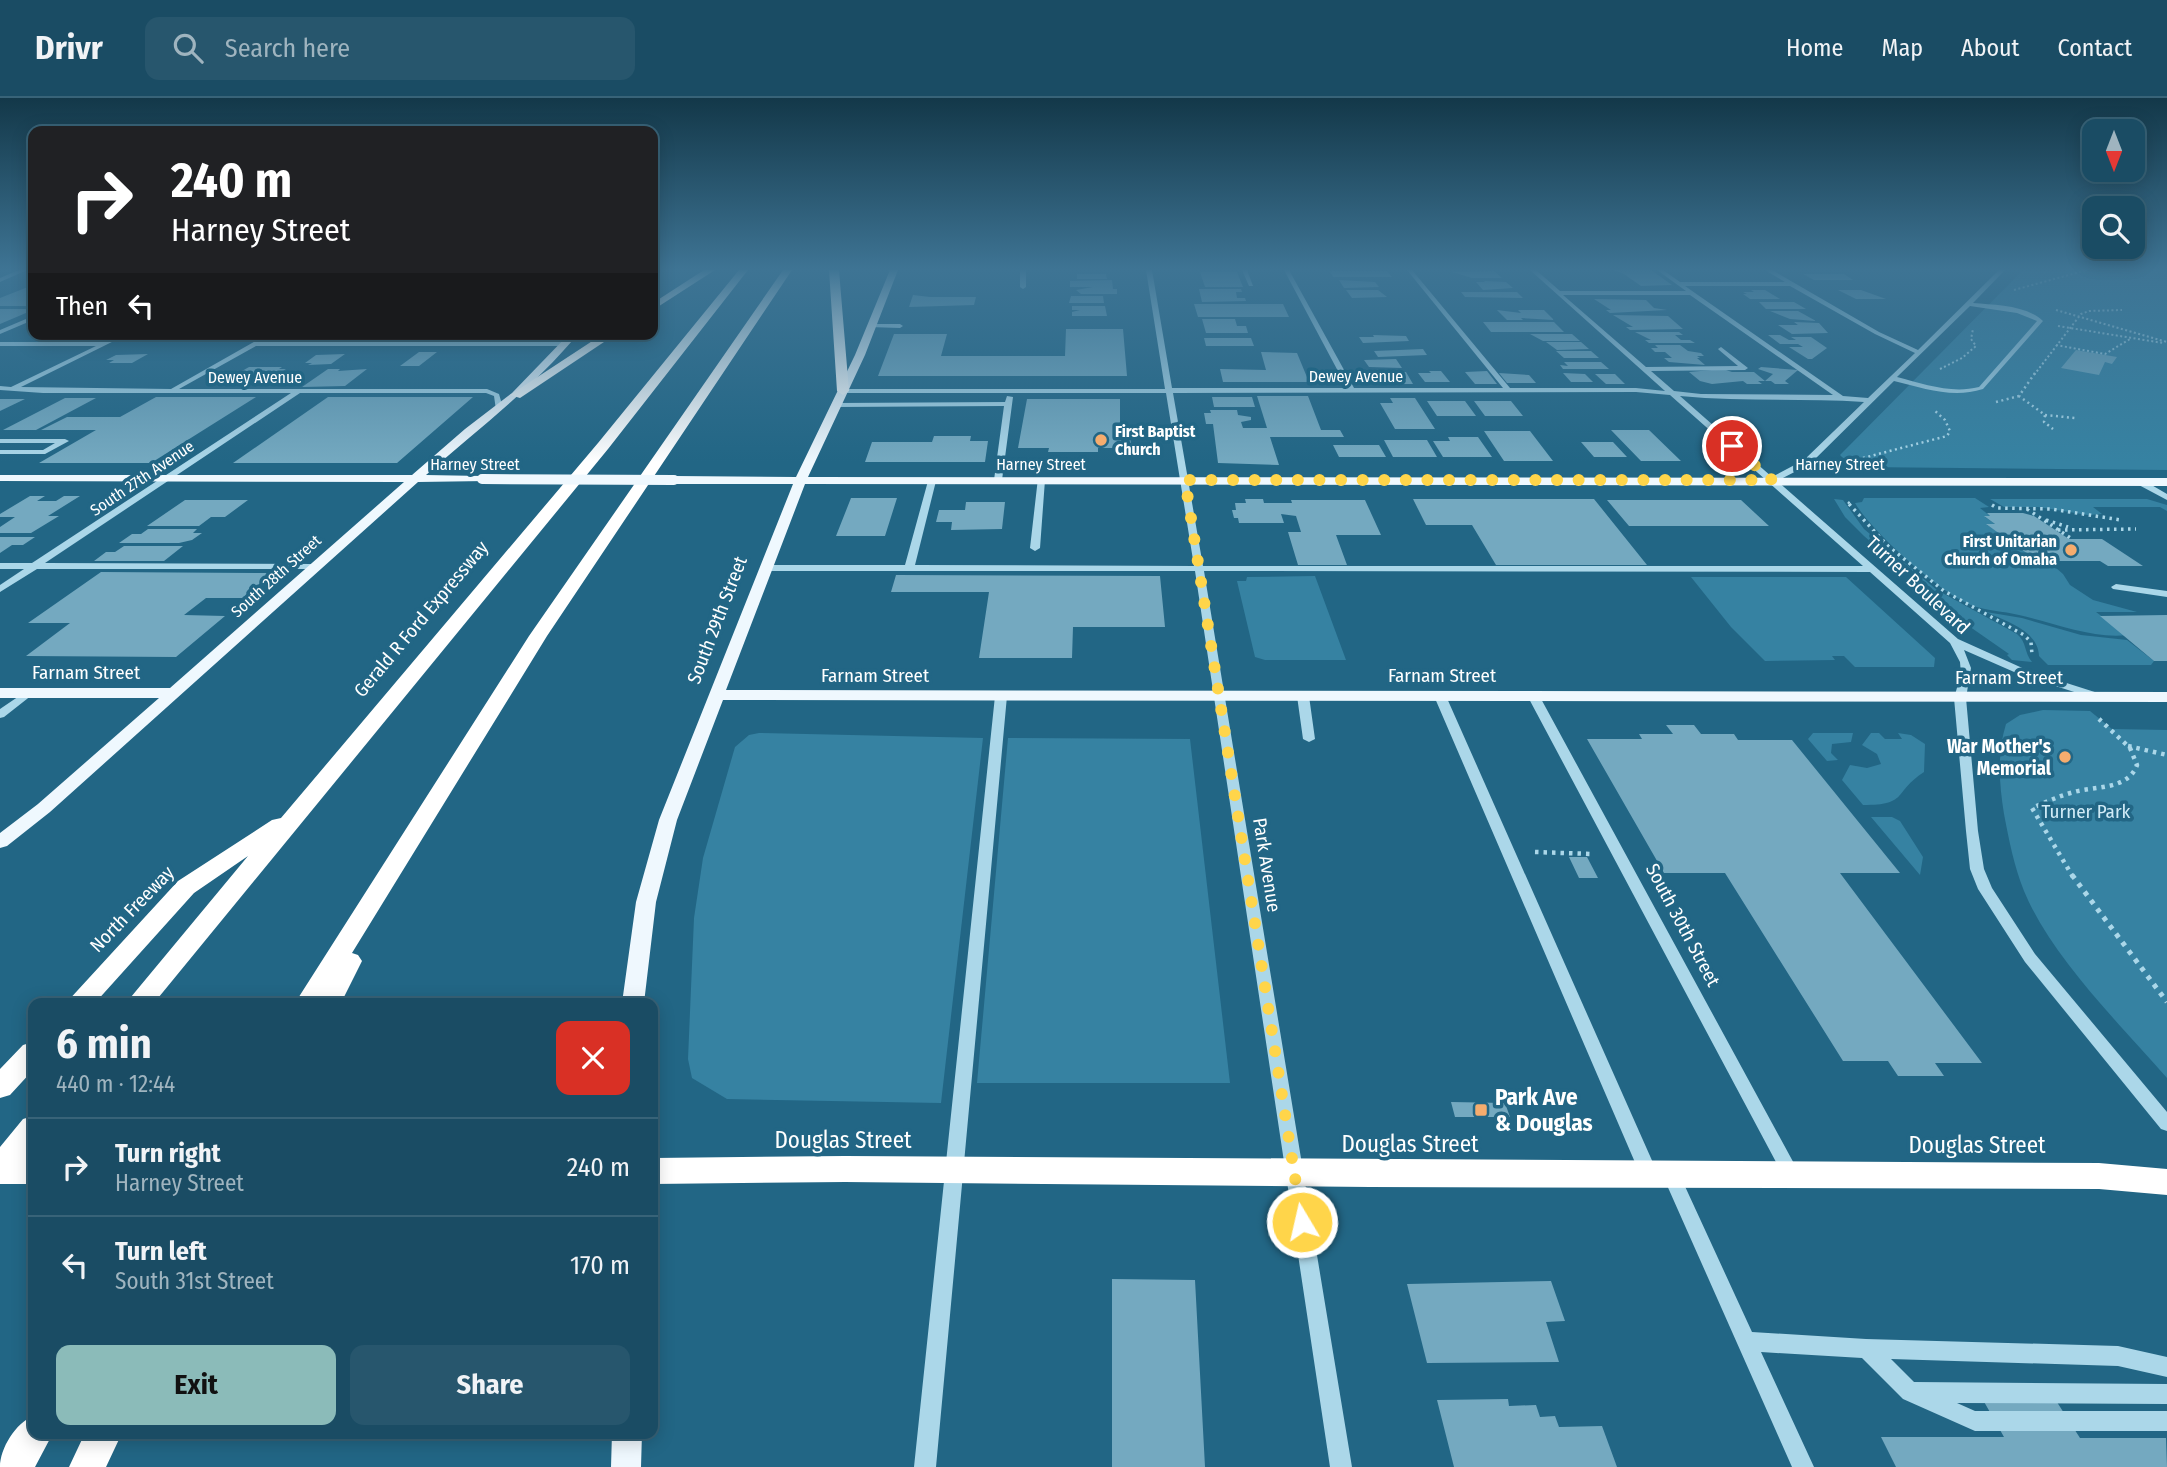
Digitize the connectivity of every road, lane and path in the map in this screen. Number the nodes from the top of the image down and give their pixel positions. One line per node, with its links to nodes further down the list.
1 (693, 334): 103 (highway, Gerald R Ford Expressway)
2 (745, 334): 104 (highway)
3 (839, 334): 38 (highway)
4 (867, 334): 38 (main road, South 29th Street)
5 (1160, 334): 33 (street, Park Avenue)
6 (1320, 334): 34 (street)
7 (1461, 334): 35 (street)
8 (1605, 334): 29 (street, Turner Boulevard)
9 (1750, 334): 42 (street)
10 (1879, 334): 28 (street)
11 (1937, 334): 28 (street)
12 (2029, 334): 30 (street)
13 (2065, 334): 26 (path)
14 (2099, 334): 16 (path)
15 (2140, 334): 21 (path)
16 (2130, 339): 21 (path); 26 (path)
17 (113, 340): 23 (street)
18 (263, 340): 24 (street)
19 (568, 340): 25 (main road, South 28th Street)
20 (602, 340): 41 (highway)
21 (2167, 342)
22 (0, 344): 23 (street)
23 (105, 344): 32 (street)
24 (256, 344): 25 (street); 36 (street)
25 (564, 344): 41 (main road, South 28th Street)
26 (2056, 345): 47 (path)
27 (1721, 349): 29 (street)
28 (1918, 352): 30 (street)
29 (1645, 369): 40 (street, Turner Boulevard)
30 (1892, 378): 43 (street)
31 (0, 388): 32 (street, Dewey Avenue)
32 (12, 389): 36 (street, Dewey Avenue)
33 (1169, 390): 34 (street, Dewey Avenue); 39 (street, Dewey Avenue); 57 (street, Park Avenue)
34 (1351, 390): 35 (street, Dewey Avenue)
35 (1508, 390): 40 (street, Dewey Avenue)
36 (170, 391): 37 (street, Dewey Avenue)
37 (299, 391): 46 (street, Dewey Avenue); 52 (street, South 27th Avenue)
38 (843, 391): 39 (street, Dewey Avenue); 45 (main road, South 29th Street)
39 (1010, 391): 44 (street)
40 (1672, 392): 42 (street, Dewey Avenue); 58 (street, Turner Boulevard)
41 (516, 395): 46 (main road, South 28th Street)
42 (1841, 398): 43 (street, Dewey Avenue)
43 (1868, 400): 58 (street)
44 (1008, 404): 45 (street); 55 (street)
45 (836, 405): 59 (main road, South 29th Street)
46 (499, 408): 54 (main road, South 28th Street)
47 (2045, 415): 48 (path); 49 (path)
48 (2075, 418)
49 (2053, 429)
50 (0, 441): 51 (street)
51 (0, 453)
52 (167, 478): 53 (main road, Harney Street); 54 (main road, Harney Street); 76 (street, South 27th Avenue)
53 (3, 479)
54 (415, 479): 59 (main road, Harney Street, bridge); 77 (main road, South 28th Street)
55 (998, 480): 56 (main road, Harney Street); 60 (main road, Harney Street)
56 (1041, 480): 57 (main road, Harney Street); 74 (street)
57 (1185, 480): 58 (main road, Harney Street); 80 (street, Park Avenue)
58 (1772, 480): 61 (main road, Harney Street); 81 (street, Turner Boulevard)
59 (800, 481): 60 (main road, Harney Street); 78 (main road, South 29th Street)
60 (932, 481): 79 (street)
61 (2140, 482): 62 (main road, Harney Street); 63 (street)
62 (2164, 482)
63 (2167, 497)
64 (1988, 502): 65 (path)
65 (1997, 508): 66 (path); 67 (path)
66 (2026, 508): 68 (path); 69 (path)
67 (2002, 513)
68 (2040, 518): 70 (path); 72 (path)
69 (2121, 520)
70 (2072, 528): 71 (path); 72 (path)
71 (2136, 529)
72 (2058, 530): 73 (path)
73 (2072, 539)
74 (1035, 548)
75 (0, 566): 76 (street)
76 (36, 566): 77 (street); 83 (street, South 27th Avenue)
77 (314, 567): 88 (main road, South 28th Street)
78 (767, 568): 79 (street); 89 (main road, South 29th Street)
79 (909, 569): 80 (street)
80 (1199, 569): 81 (street); 90 (street, Park Avenue)
81 (1874, 569): 85 (street, Turner Boulevard)
82 (2116, 587): 84 (street)
83 (0, 589)
84 (2167, 594)
85 (1954, 641): 95 (street); 97 (street, Turner Boulevard)
86 (0, 693): 87 (main road, Farnam Street)
87 (28, 693): 88 (main road, Farnam Street); 99 (street)
88 (172, 694): 105 (main road, South 28th Street)
89 (717, 695): 91 (main road, Farnam Street); 112 (main road, South 29th Street)
90 (1218, 695): 91 (main road, Farnam Street); 92 (main road, Farnam Street); 122 (street, Park Avenue)
91 (1001, 696): 121 (street)
92 (1303, 696): 93 (main road, Farnam Street); 100 (street)
93 (1440, 696): 94 (main road, Farnam Street); 123 (street)
94 (1534, 697): 97 (main road, Farnam Street); 124 (street, South 30th Street)
95 (2100, 697): 96 (main road, Farnam Street); 97 (main road, Farnam Street)
96 (2167, 697)
97 (1960, 698): 116 (street, Turner Boulevard)
98 (2090, 711): 101 (path)
99 (0, 715)
100 (1310, 738)
101 (2128, 746): 102 (path); 113 (path)
102 (2167, 755)
103 (299, 813): 108 (highway, North Freeway); 109 (highway, Gerald R Ford Expressway)
104 (416, 832): 110 (highway); 111 (highway)
105 (0, 842)
106 (1528, 852): 107 (path)
107 (1594, 854)
108 (84, 998)
109 (143, 998)
110 (311, 998)
111 (331, 998)
112 (634, 998)
113 (2167, 1002)
114 (28, 1058): 115 (highway)
115 (0, 1087)
116 (2167, 1125)
117 (28, 1134): 118 (highway)
118 (0, 1170): 119 (highway)
119 (28, 1171)
120 (658, 1171): 121 (highway, Douglas Street)
121 (955, 1171): 122 (highway, Douglas Street); 138 (street)
122 (1294, 1173): 123 (highway, Douglas Street); 139 (street, Park Avenue)
123 (1660, 1174): 124 (highway, Douglas Street); 126 (street)
124 (1792, 1175): 125 (highway, Douglas Street)
125 (2167, 1182)
126 (1747, 1341): 127 (street); 140 (street)
127 (1866, 1349): 128 (street); 129 (street)
128 (2167, 1367)
129 (1910, 1392): 130 (street); 131 (street)
130 (2167, 1394)
131 (2167, 1421)
132 (32, 1439): 135 (highway)
133 (101, 1439): 136 (highway)
134 (627, 1439): 137 (main road)
135 (14, 1467)
136 (87, 1467)
137 (626, 1467)
138 (925, 1467)
139 (1341, 1467)
140 (1803, 1467)

